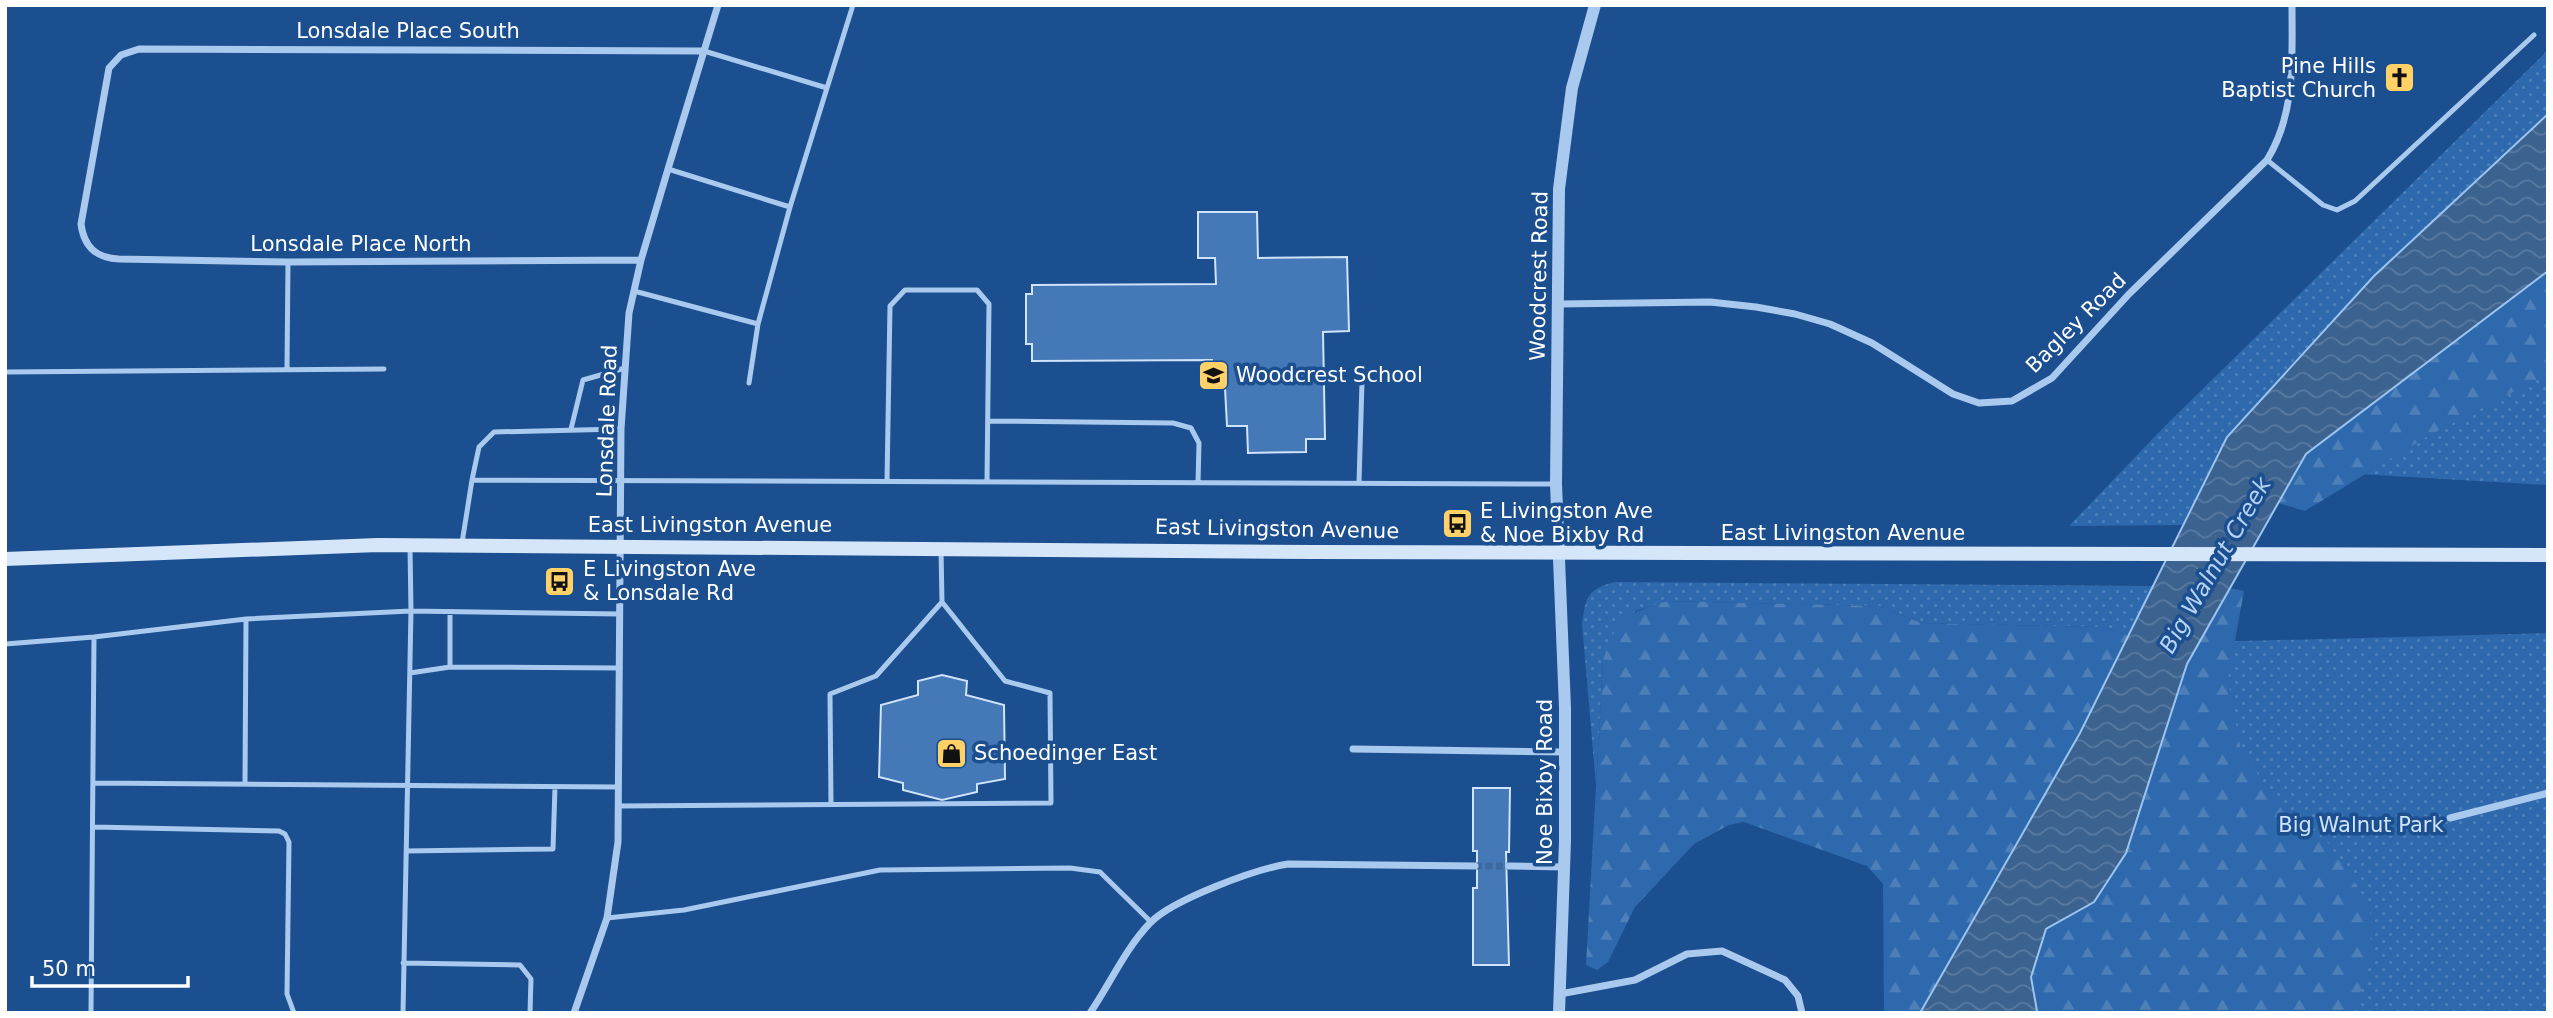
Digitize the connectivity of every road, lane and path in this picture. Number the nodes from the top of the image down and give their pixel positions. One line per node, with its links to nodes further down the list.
1 (719, 5): 6 (street, Lonsdale Road)
2 (853, 5): 7 (lane)
3 (1595, 5): 15 (street, Woodcrest Road)
4 (2292, 5): 8 (street, Bagley Road)
5 (2534, 35): 8 (lane)
6 (704, 51): 7 (lane); 9 (street, Lonsdale Road); 11 (street, Lonsdale Place South)
7 (827, 88): 10 (lane)
8 (2267, 160): 15 (street, Bagley Road)
9 (667, 169): 10 (lane); 12 (street, Lonsdale Road)
10 (790, 207): 16 (lane)
11 (86, 243): 13 (street, Lonsdale Place North)
12 (641, 260): 13 (street, Lonsdale Place North); 14 (street, Lonsdale Road)
13 (288, 262): 17 (lane)
14 (634, 291): 16 (lane); 18 (street, Lonsdale Road)
15 (1558, 304): 32 (street, Woodcrest Road)
16 (758, 324): 22 (lane)
17 (287, 368): 19 (lane); 20 (lane)
18 (625, 368): 24 (lane); 25 (street, Lonsdale Road)
19 (384, 369)
20 (5, 372)
21 (1362, 382): 31 (lane)
22 (749, 383)
23 (988, 421): 28 (lane); 29 (lane); 30 (lane)
24 (571, 429): 25 (lane); 26 (lane)
25 (621, 429): 27 (street, Lonsdale Road)
26 (472, 480): 27 (lane); 35 (lane)
27 (621, 481): 28 (lane); 34 (street, Lonsdale Road)
28 (887, 481): 29 (lane)
29 (987, 481): 30 (lane)
30 (1198, 483): 31 (lane)
31 (1359, 484): 32 (lane)
32 (1556, 484): 37 (street, Woodcrest Road)
33 (410, 545): 35 (main road, East Livingston Avenue); 39 (main road, East Livingston Avenue); 41 (lane)
34 (621, 545): 35 (main road, East Livingston Avenue); 36 (main road, East Livingston Avenue); 43 (street, Lonsdale Road)
35 (462, 546)
36 (941, 548): 37 (main road, East Livingston Avenue); 40 (lane)
37 (1558, 552): 38 (main road, East Livingston Avenue); 51 (street, Noe Bixby Road)
38 (2548, 555)
39 (5, 559)
40 (942, 602): 58 (lane); 58 (lane)
41 (411, 611): 42 (lane); 44 (lane); 49 (lane)
42 (450, 613): 43 (lane); 47 (lane)
43 (620, 614): 48 (street, Lonsdale Road)
44 (246, 619): 45 (lane); 53 (lane)
45 (94, 637): 46 (lane); 52 (lane)
46 (5, 644)
47 (450, 667): 48 (lane); 49 (lane)
48 (620, 668): 56 (street, Lonsdale Road)
49 (410, 673): 54 (lane)
50 (1353, 750): 51 (street)
51 (1565, 752): 65 (street, Noe Bixby Road)
52 (94, 783): 53 (lane); 61 (lane)
53 (245, 784): 54 (lane)
54 (407, 787): 55 (lane); 62 (lane)
55 (555, 787): 56 (lane); 62 (lane)
56 (618, 787): 59 (street, Lonsdale Road)
57 (2548, 793): 60 (street)
58 (831, 804): 59 (lane)
59 (618, 806): 66 (street, Lonsdale Road)
60 (2450, 818)
61 (94, 827): 70 (lane); 71 (lane)
62 (406, 851): 68 (lane)
63 (1475, 866): 67 (street)
64 (1509, 866): 65 (street)
65 (1565, 867): 69 (street, Noe Bixby Road)
66 (607, 918): 67 (lane); 74 (street, Lonsdale Road)
67 (1151, 922): 75 (street)
68 (403, 963): 72 (lane); 73 (lane)
69 (1560, 994): 76 (street, Noe Bixby Road); 77 (street)
70 (91, 1013)
71 (294, 1013)
72 (403, 1013)
73 (530, 1013)
74 (574, 1013)
75 (1090, 1013)
76 (1559, 1013)
77 (1802, 1013)

